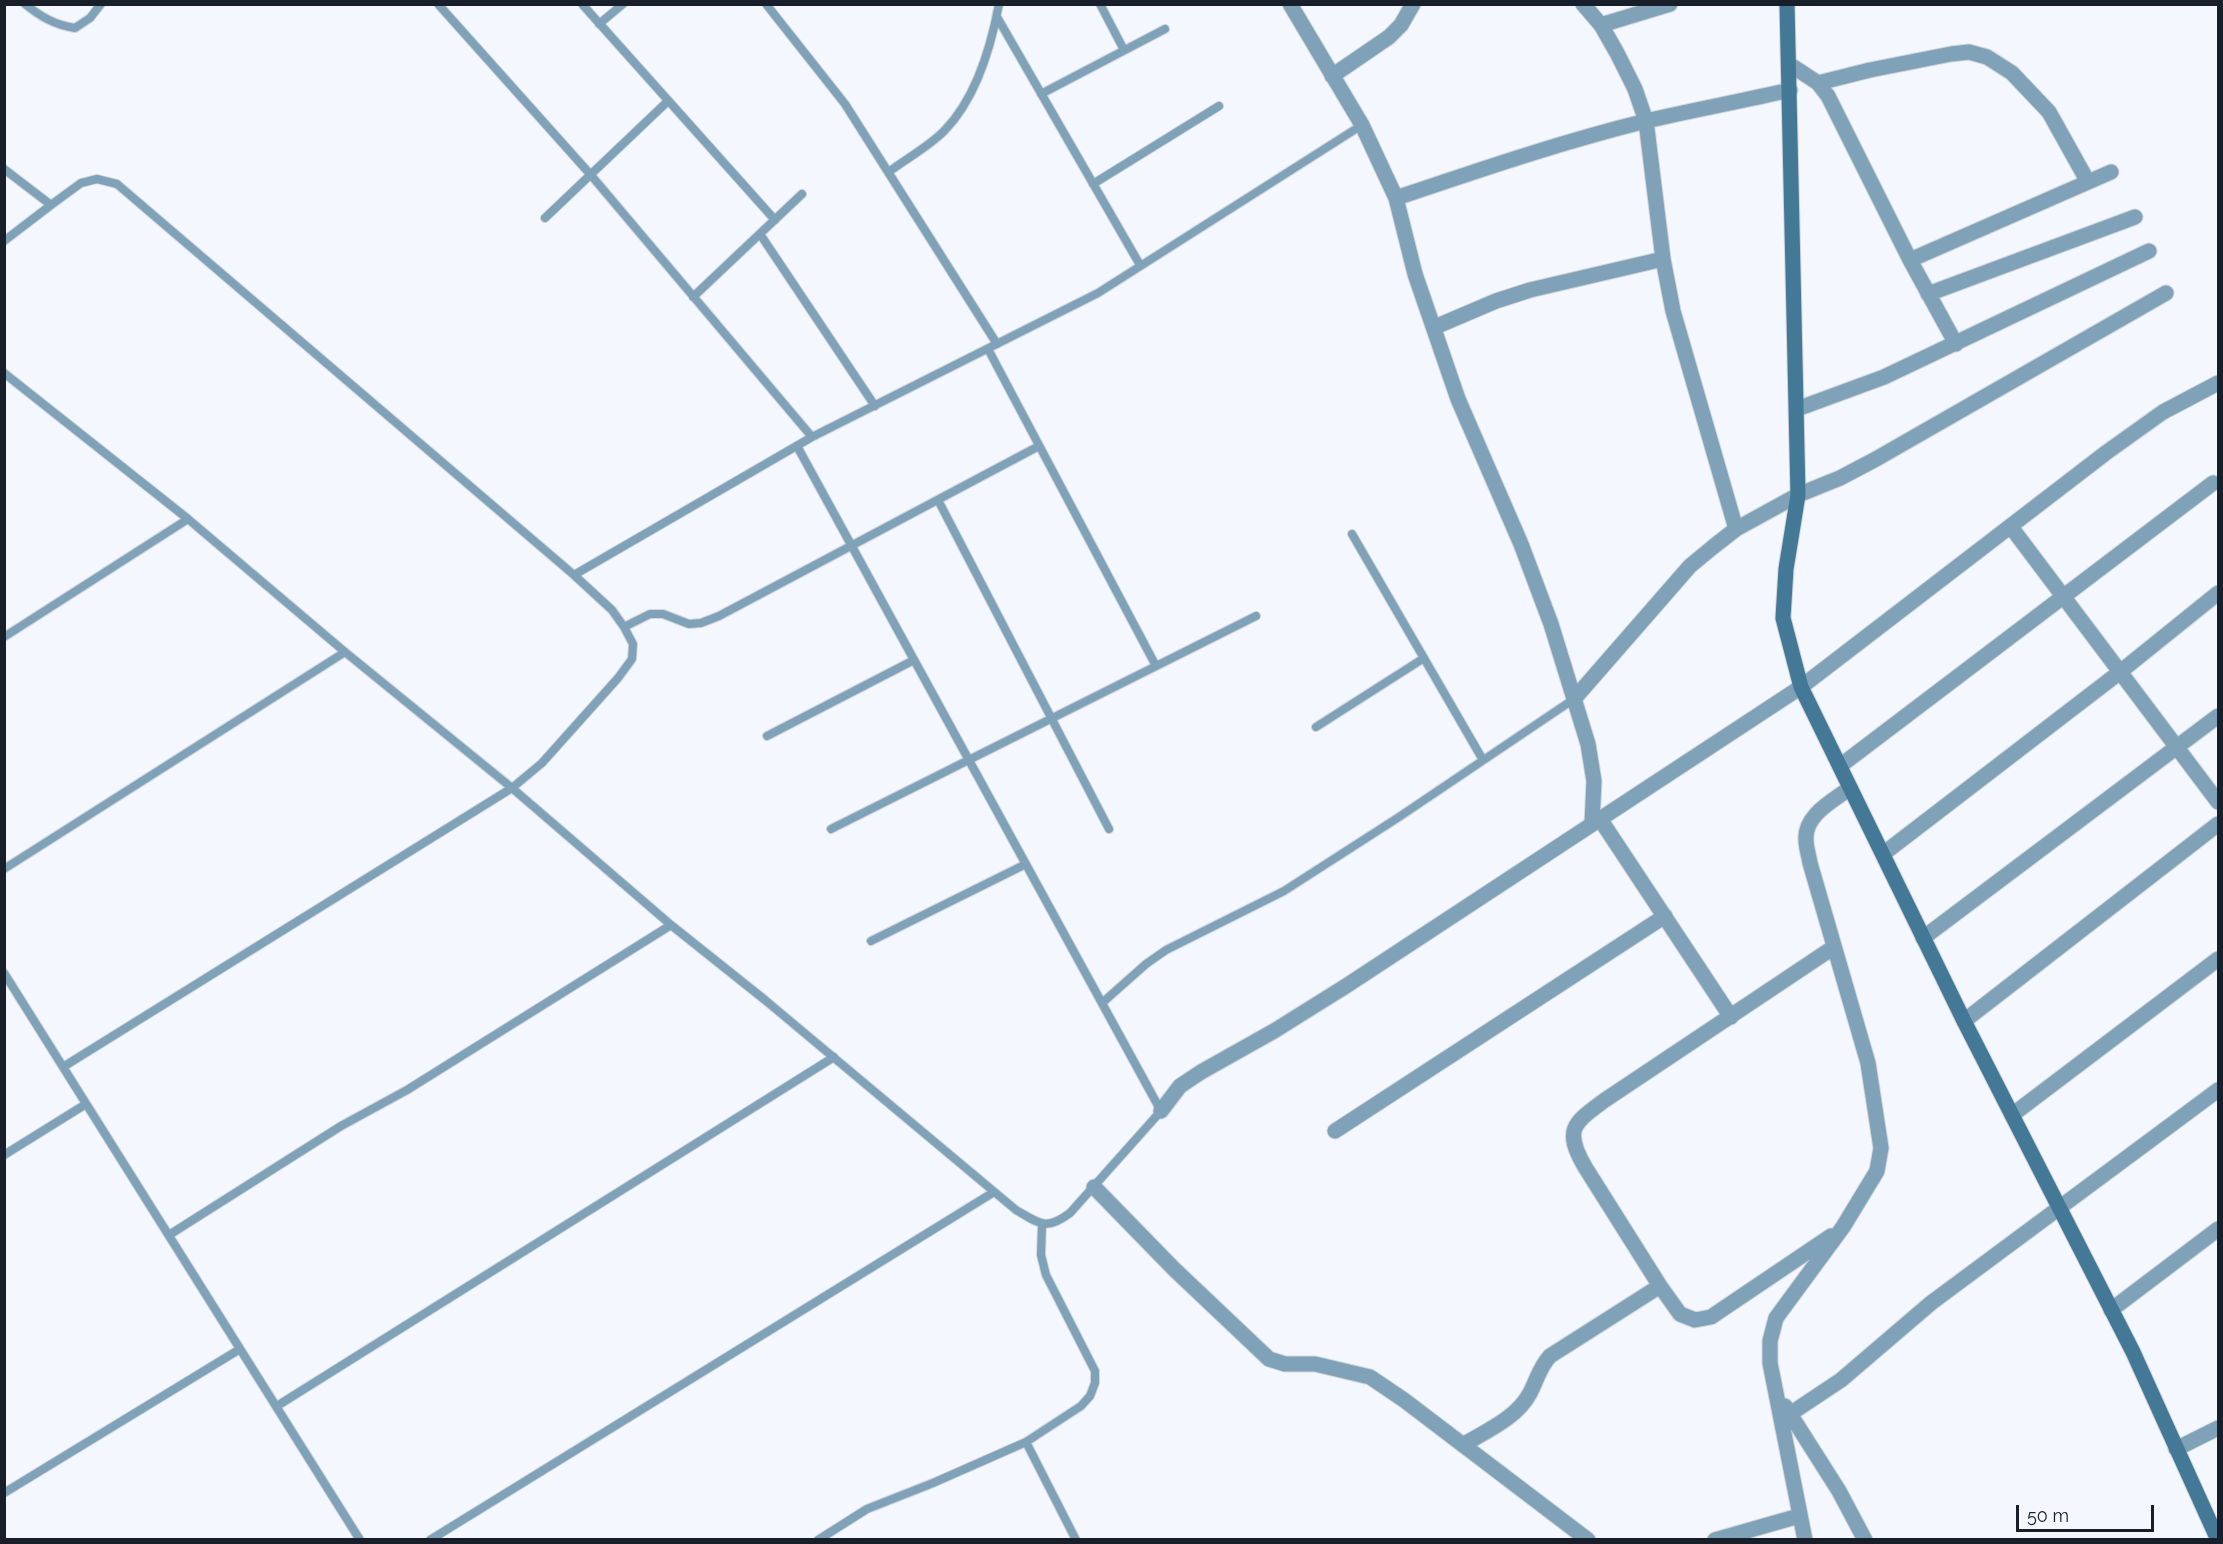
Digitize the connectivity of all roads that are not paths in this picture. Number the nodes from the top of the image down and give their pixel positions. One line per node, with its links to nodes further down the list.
1 (26, 4): 2 (lane)
2 (101, 4)
3 (438, 4): 32 (lane)
4 (582, 4): 16 (lane)
5 (623, 4): 16 (lane)
6 (766, 4): 30 (lane)
7 (999, 4): 15 (lane)
8 (1100, 4): 19 (lane)
9 (1290, 4): 21 (street)
10 (1413, 4): 21 (street)
11 (1583, 4): 17 (street)
12 (1670, 4): 14 (street)
13 (1786, 4): 20 (street)
14 (1638, 9): 17 (street)
15 (997, 17): 24 (lane); 30 (lane)
16 (599, 24): 25 (lane)
17 (1601, 25): 27 (street)
18 (1165, 28): 19 (lane)
19 (1124, 50): 24 (lane)
20 (1789, 64): 22 (street); 23 (street)
21 (1332, 76): 28 (street)
22 (1818, 83): 33 (street); 45 (street)
23 (1790, 90): 27 (street); 57 (street)
24 (1041, 94): 34 (lane)
25 (668, 101): 32 (lane); 40 (lane)
26 (1219, 106): 34 (lane)
27 (1646, 121): 36 (street); 44 (street)
28 (1362, 125): 36 (street); 46 (lane)
29 (4, 170): 37 (lane)
30 (890, 171): 51 (lane)
31 (2111, 172): 33 (street)
32 (590, 174): 39 (lane); 49 (lane)
33 (2088, 182): 45 (street)
34 (1093, 184): 46 (lane)
35 (802, 194): 40 (lane)
36 (1396, 198): 50 (street)
37 (51, 205): 42 (lane); 69 (lane)
38 (2135, 217): 48 (street)
39 (545, 218)
40 (775, 220): 41 (lane)
41 (760, 234): 49 (lane); 56 (lane)
42 (4, 241)
43 (2149, 251): 52 (street)
44 (1663, 259): 50 (street); 66 (street)
45 (1910, 260): 48 (street)
46 (1140, 266): 51 (lane)
47 (2166, 293): 62 (street)
48 (1928, 294): 52 (street)
49 (693, 297): 58 (lane)
50 (1435, 327): 81 (street)
51 (997, 344): 53 (lane)
52 (1956, 345): 57 (street)
53 (988, 349): 56 (lane); 60 (lane)
54 (4, 373): 64 (lane)
55 (2218, 383): 65 (street)
56 (875, 406): 58 (lane)
57 (1797, 409): 62 (street)
58 (812, 437): 59 (lane)
59 (797, 446): 68 (lane); 69 (lane)
60 (1039, 446): 63 (lane); 78 (lane)
61 (2213, 483): 71 (street)
62 (1798, 495): 66 (street); 80 (street)
63 (938, 500): 68 (lane); 83 (lane)
64 (188, 519): 74 (lane); 75 (lane)
65 (2011, 527): 71 (street); 80 (street)
66 (1736, 529): 81 (street)
67 (1352, 534): 76 (lane)
68 (852, 546): 73 (lane); 77 (lane)
69 (574, 575): 73 (lane)
70 (2218, 593): 79 (street)
71 (2064, 597): 79 (street); 89 (street)
72 (1256, 616): 78 (lane)
73 (624, 627): 90 (lane)
74 (4, 637)
75 (345, 652): 90 (lane); 99 (lane)
76 (1424, 658): 84 (lane); 88 (lane)
77 (914, 660): 85 (lane); 87 (lane)
78 (1156, 666): 83 (lane)
79 (2120, 672): 86 (street); 97 (street)
80 (1801, 687): 89 (street); 93 (street)
81 (1574, 699): 88 (lane); 93 (street)
82 (2218, 716): 86 (street)
83 (1052, 718): 87 (lane); 96 (lane)
84 (1316, 727)
85 (766, 736)
86 (2178, 748): 92 (street); 102 (street)
87 (969, 759): 95 (lane); 98 (lane)
88 (1483, 760): 107 (lane)
89 (1840, 766): 91 (street)
90 (512, 788): 101 (lane); 111 (lane)
91 (1850, 788): 97 (street); 104 (street)
92 (2218, 802)
93 (1596, 821): 100 (street); 114 (street)
94 (2218, 824): 109 (street)
95 (831, 829)
96 (1110, 829)
97 (1883, 854): 102 (street)
98 (1026, 864): 103 (lane); 107 (lane)
99 (4, 869)
100 (1665, 916): 108 (street); 116 (street)
101 (671, 926): 110 (lane); 124 (lane)
102 (1923, 938): 109 (street)
103 (871, 941)
104 (1834, 947): 108 (street); 122 (street)
105 (2218, 959): 115 (street)
106 (4, 973): 111 (lane)
107 (1102, 1003): 114 (lane)
108 (1731, 1017): 125 (street)
109 (1964, 1021): 115 (street)
110 (834, 1057): 119 (lane); 129 (lane)
111 (63, 1067): 113 (lane)
112 (2218, 1090): 120 (street)
113 (86, 1104): 117 (lane); 124 (lane)
114 (1161, 1111): 118 (lane)
115 (2012, 1115): 120 (street)
116 (1335, 1131)
117 (4, 1155)
118 (1094, 1186): 121 (lane); 133 (street)
119 (994, 1192): 121 (lane); 138 (lane)
120 (2060, 1209): 126 (street); 130 (street)
121 (1042, 1225): 132 (lane)
122 (1843, 1227): 125 (street); 128 (street)
123 (2218, 1229): 126 (street)
124 (169, 1234): 127 (lane)
125 (1660, 1286): 133 (street)
126 (2111, 1310): 134 (street)
127 (240, 1349): 129 (lane); 135 (lane)
128 (1778, 1395): 130 (street); 136 (street)
129 (277, 1406): 137 (lane)
130 (1790, 1414): 144 (street)
131 (2218, 1428): 134 (street)
132 (1026, 1442): 139 (lane); 140 (lane)
133 (1463, 1445): 141 (street)
134 (2176, 1449): 145 (street)
135 (4, 1493)
136 (1799, 1516): 142 (street); 143 (street)
137 (360, 1539)
138 (430, 1539)
139 (818, 1539)
140 (1076, 1539)
141 (1588, 1539)
142 (1715, 1539)
143 (1805, 1539)
144 (1865, 1539)
145 (2218, 1539)

